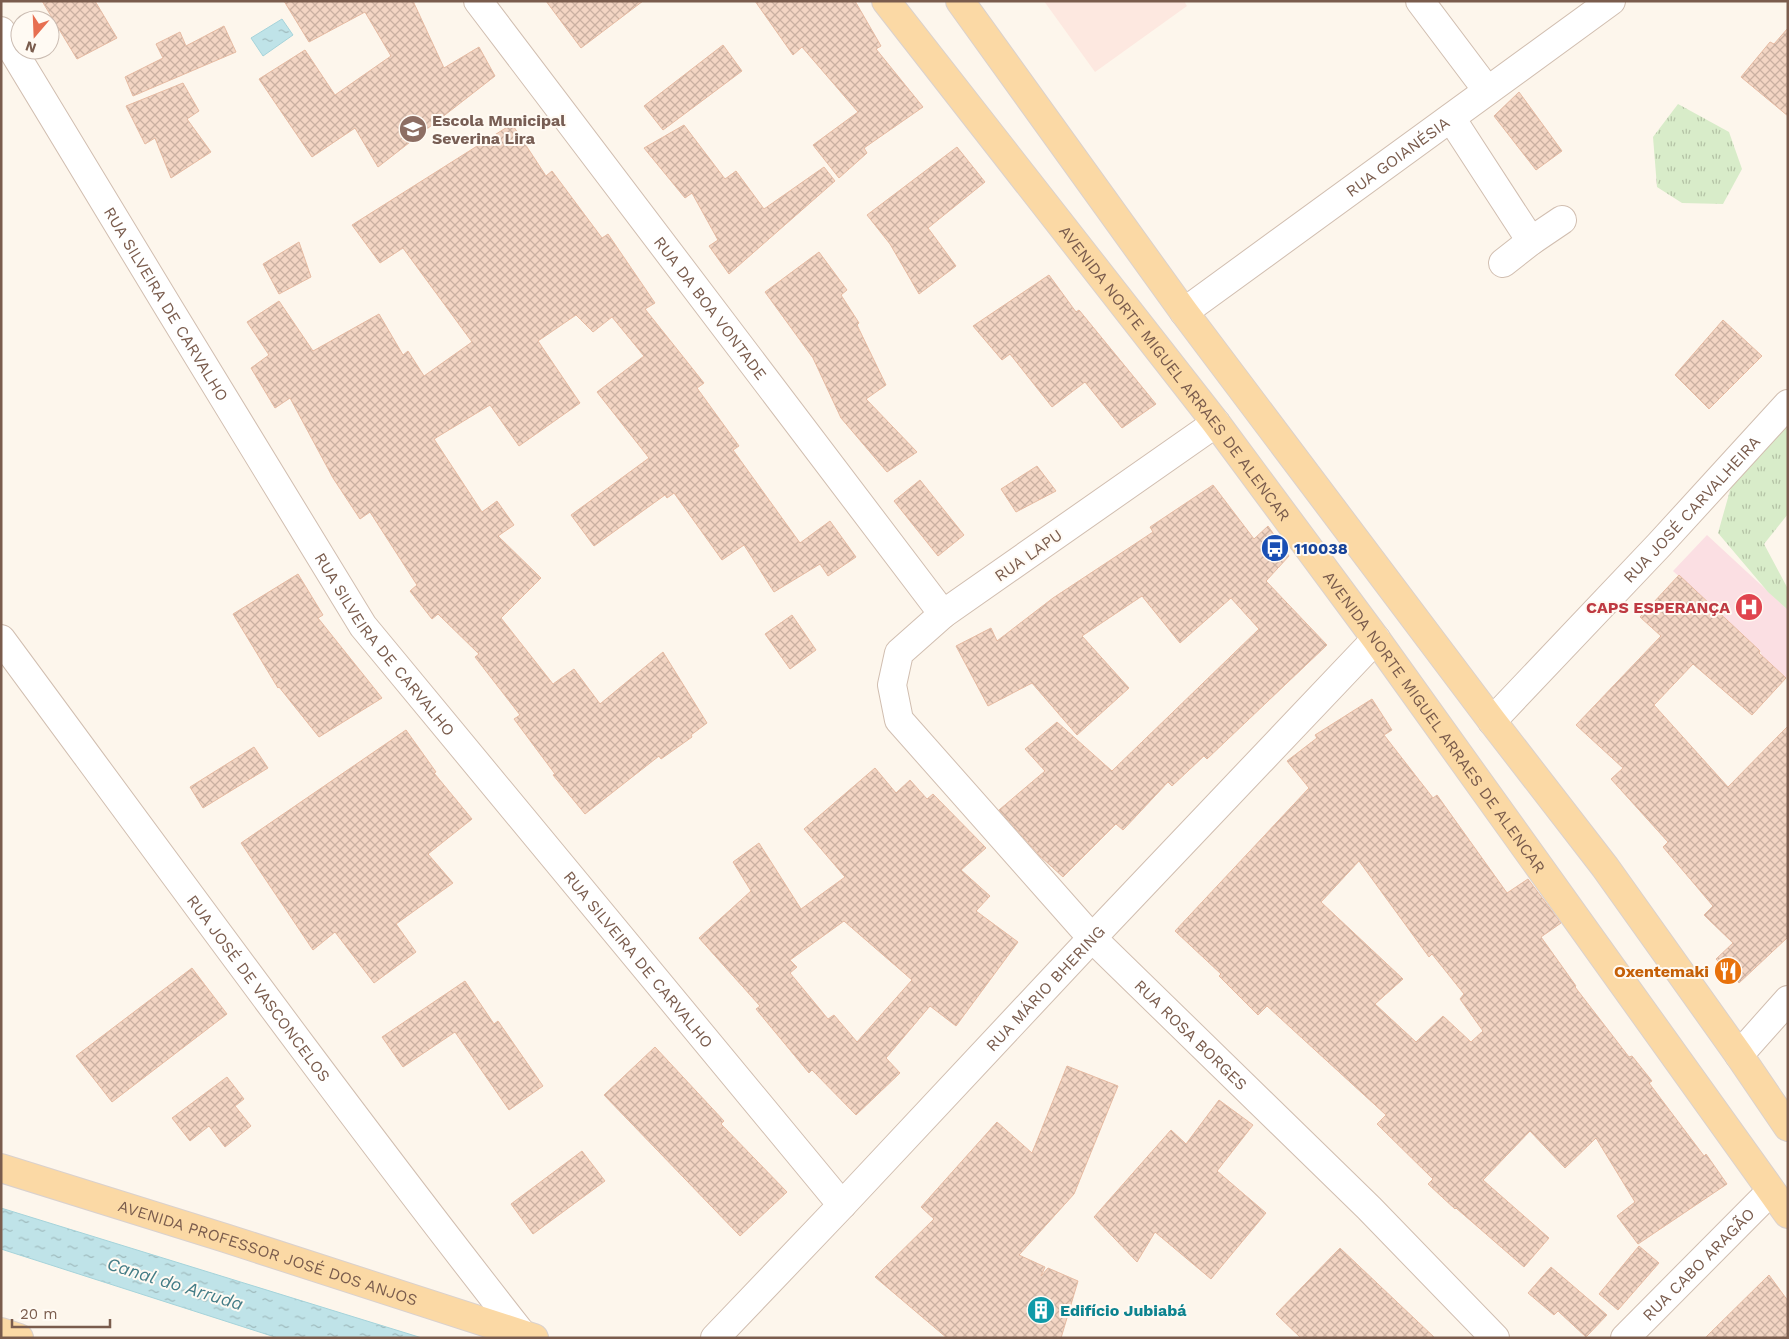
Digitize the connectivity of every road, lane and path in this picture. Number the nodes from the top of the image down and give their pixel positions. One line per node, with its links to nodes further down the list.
1 (478, 1): 15 (street, RUA DA BOA VONTADE)
2 (886, 1): 14 (main road, AVENIDA NORTE MIGUEL ARRAES DE ALENCAR)
3 (960, 1): 12 (main road)
4 (1420, 1): 7 (street)
5 (1611, 1): 7 (street, RUA GOIANÉSIA)
6 (1, 31): 26 (street, RUA SILVEIRA DE CARVALHO)
7 (1486, 90): 8 (street, RUA GOIANÉSIA)
8 (1451, 118): 10 (street); 12 (street, RUA GOIANÉSIA)
9 (1562, 220): 10 (street)
10 (1532, 240): 11 (street)
11 (1503, 263)
12 (1184, 312): 19 (main road)
13 (1788, 404): 19 (street, RUA JOSÉ CARVALHEIRA)
14 (1216, 423): 15 (street, RUA LAPU); 17 (main road, AVENIDA NORTE MIGUEL ARRAES DE ALENCAR)
15 (944, 614): 18 (street, RUA LAPU)
16 (1, 639): 29 (street, RUA JOSÉ DE VASCONCELOS)
17 (1376, 639): 20 (street, RUA MÁRIO BHERING); 25 (main road, AVENIDA NORTE MIGUEL ARRAES DE ALENCAR)
18 (898, 720): 20 (street, RUA ROSA BORGES)
19 (1492, 721): 22 (main road)
20 (1092, 938): 26 (street, RUA MÁRIO BHERING); 32 (street, RUA ROSA BORGES)
21 (1788, 1000): 22 (street)
22 (1739, 1055): 23 (main road)
23 (1788, 1127)
24 (1, 1168): 29 (main road, AVENIDA PROFESSOR JOSÉ DOS ANJOS)
25 (1770, 1192): 27 (main road, AVENIDA NORTE MIGUEL ARRAES DE ALENCAR); 33 (street, RUA CABO ARAGÃO)
26 (842, 1205): 31 (street, RUA MÁRIO BHERING)
27 (1788, 1214)
28 (1, 1332): 30 (main road)
29 (528, 1336)
30 (19, 1338)
31 (715, 1338)
32 (1495, 1338)
33 (1625, 1338)

